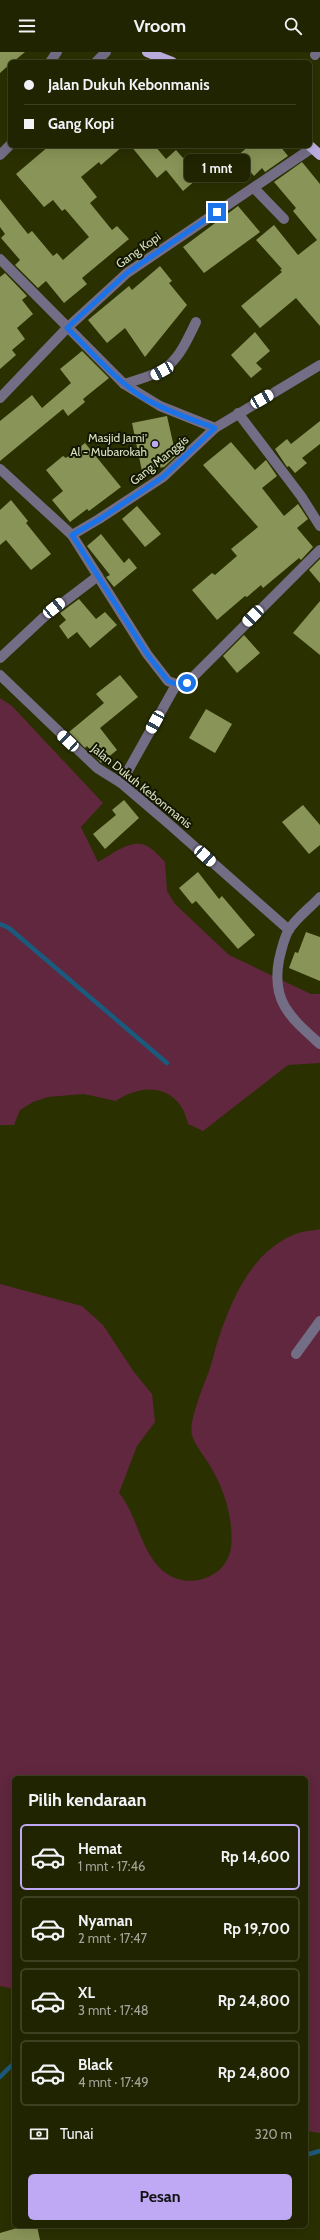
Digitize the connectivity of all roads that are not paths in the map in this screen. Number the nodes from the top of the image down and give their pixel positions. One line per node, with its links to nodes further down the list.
1 (106, 52): 3 (street)
2 (147, 52): 4 (main road)
3 (98, 60)
4 (167, 60)
5 (8, 147): 7 (street)
6 (314, 149): 8 (street, Gang Kopi)
7 (0, 155)
8 (254, 188): 9 (street); 12 (street, Gang Kopi)
9 (284, 219)
10 (0, 259): 12 (street)
11 (196, 322): 14 (street)
12 (67, 328): 14 (street); 15 (street, Gang Kopi)
13 (320, 365): 16 (street, Gang Manggis)
14 (124, 384): 17 (street)
15 (0, 398)
16 (238, 413): 17 (street, Gang Manggis); 19 (street)
17 (215, 428): 20 (street, Gang Manggis)
18 (0, 469): 20 (street)
19 (320, 526)
20 (72, 535): 22 (street)
21 (320, 550): 25 (street)
22 (98, 576): 23 (street); 25 (street)
23 (0, 658)
24 (0, 675): 26 (street, Jalan Dukuh Kebonmanis)
25 (176, 685): 26 (street)
26 (121, 783): 28 (street, Jalan Dukuh Kebonmanis)
27 (320, 897): 28 (street)
28 (288, 930): 29 (street)
29 (320, 1044)
30 (320, 1321): 31 (street)
31 (296, 1354)

